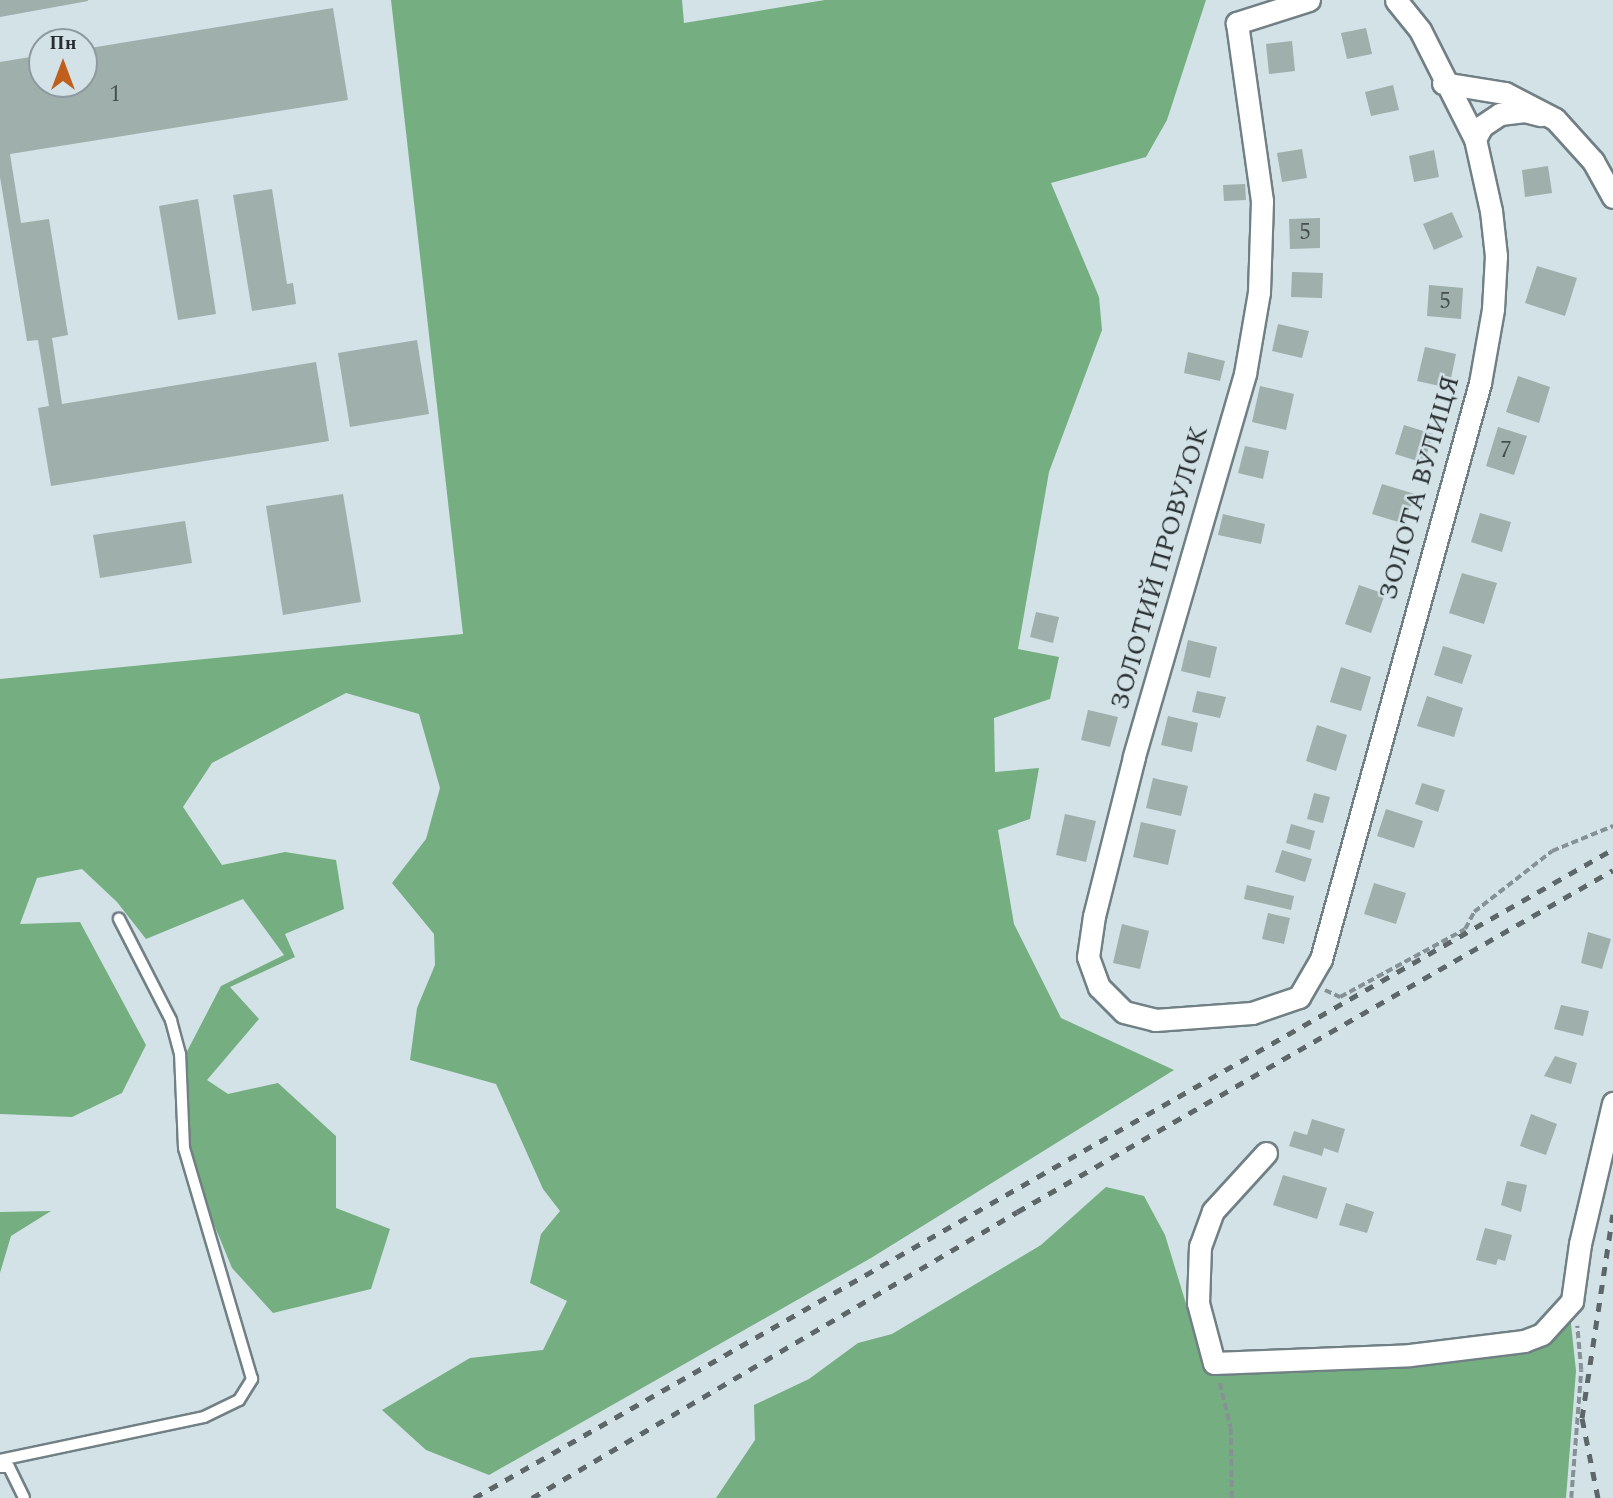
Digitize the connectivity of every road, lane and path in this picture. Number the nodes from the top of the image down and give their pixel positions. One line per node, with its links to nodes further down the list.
1 (1309, 0): 9 (street, ЗОЛОТИЙ ПРОВУЛОК)
2 (1396, 0): 3 (street, ЗОЛОТА ВУЛИЦЯ)
3 (1443, 83): 4 (street); 5 (street, ЗОЛОТА ВУЛИЦЯ)
4 (1555, 119): 5 (street); 6 (street)
5 (1475, 139): 9 (street, ЗОЛОТА ВУЛИЦЯ)
6 (1613, 197)
7 (1613, 826): 9 (path)
8 (119, 919): 14 (lane)
9 (1303, 989)
10 (1613, 1102): 12 (street)
11 (1266, 1153): 13 (street)
12 (1572, 1301): 13 (street); 18 (path)
13 (1214, 1363): 17 (path)
14 (0, 1460)
15 (0, 1467): 16 (lane)
16 (24, 1498)
17 (1232, 1498)
18 (1572, 1498)

